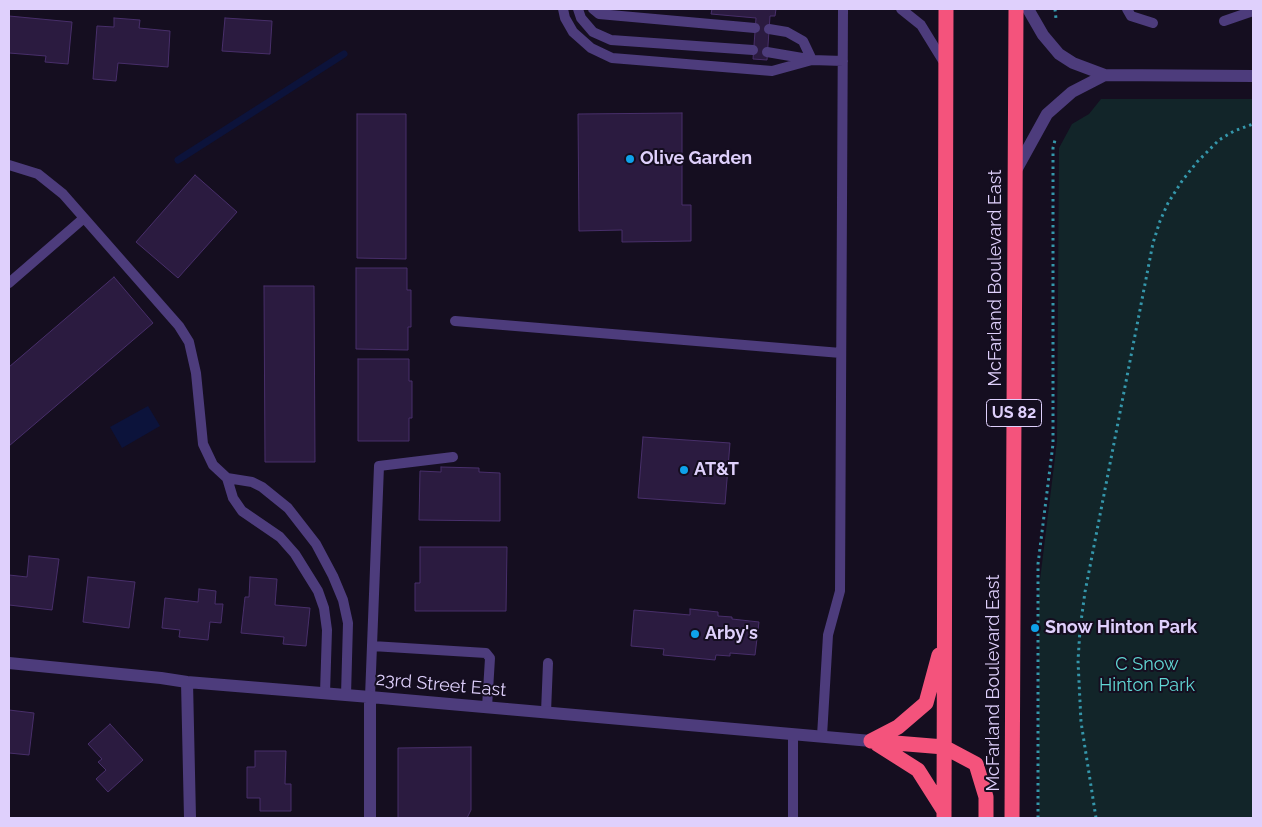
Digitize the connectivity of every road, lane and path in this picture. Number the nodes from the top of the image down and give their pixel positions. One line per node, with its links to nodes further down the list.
1 (563, 9): 19 (lane)
2 (578, 9): 17 (lane)
3 (593, 9): 15 (lane)
4 (843, 9): 20 (lane)
5 (901, 9): 21 (lane)
6 (946, 9): 21 (highway)
7 (1016, 9): 27 (highway, McFarland Boulevard East / US 82)
8 (1028, 9): 22 (street)
9 (1055, 9): 14 (path)
10 (1127, 9): 13 (lane)
11 (1253, 11): 12 (lane)
12 (1224, 21)
13 (1153, 23)
14 (1058, 24)
15 (755, 28)
16 (769, 29): 19 (lane)
17 (753, 50)
18 (767, 52): 19 (lane)
19 (812, 60): 20 (lane)
20 (843, 61): 31 (lane)
21 (946, 64): 34 (highway)
22 (1105, 75): 23 (street); 27 (street)
23 (1253, 76)
24 (1253, 124): 55 (path)
25 (1057, 132): 54 (path)
26 (9, 165): 28 (lane)
27 (1015, 172): 53 (highway, McFarland Boulevard East / US 82)
28 (84, 218): 29 (lane); 33 (lane)
29 (9, 283)
30 (455, 321): 31 (lane)
31 (841, 353): 45 (lane)
32 (453, 457): 35 (lane)
33 (227, 478): 39 (lane); 40 (lane)
34 (944, 635): 46 (highway); 47 (highway)
35 (372, 646): 41 (lane); 42 (lane)
36 (9, 663): 38 (street, 23rd Street East)
37 (548, 663): 43 (lane)
38 (187, 682): 39 (street, 23rd Street East); 49 (street)
39 (325, 693): 40 (street, 23rd Street East)
40 (346, 695): 41 (street, 23rd Street East)
41 (370, 697): 42 (street, 23rd Street East); 50 (street)
42 (487, 707): 43 (street, 23rd Street East)
43 (546, 712): 44 (street, 23rd Street East)
44 (792, 734): 45 (street, 23rd Street East); 51 (lane)
45 (822, 736): 46 (street, 23rd Street East)
46 (871, 741): 47 (highway); 48 (highway)
47 (944, 747): 48 (highway); 52 (highway)
48 (944, 815)
49 (190, 818)
50 (370, 818)
51 (792, 818)
52 (986, 818)
53 (1012, 818)
54 (1038, 818)
55 (1096, 818)

